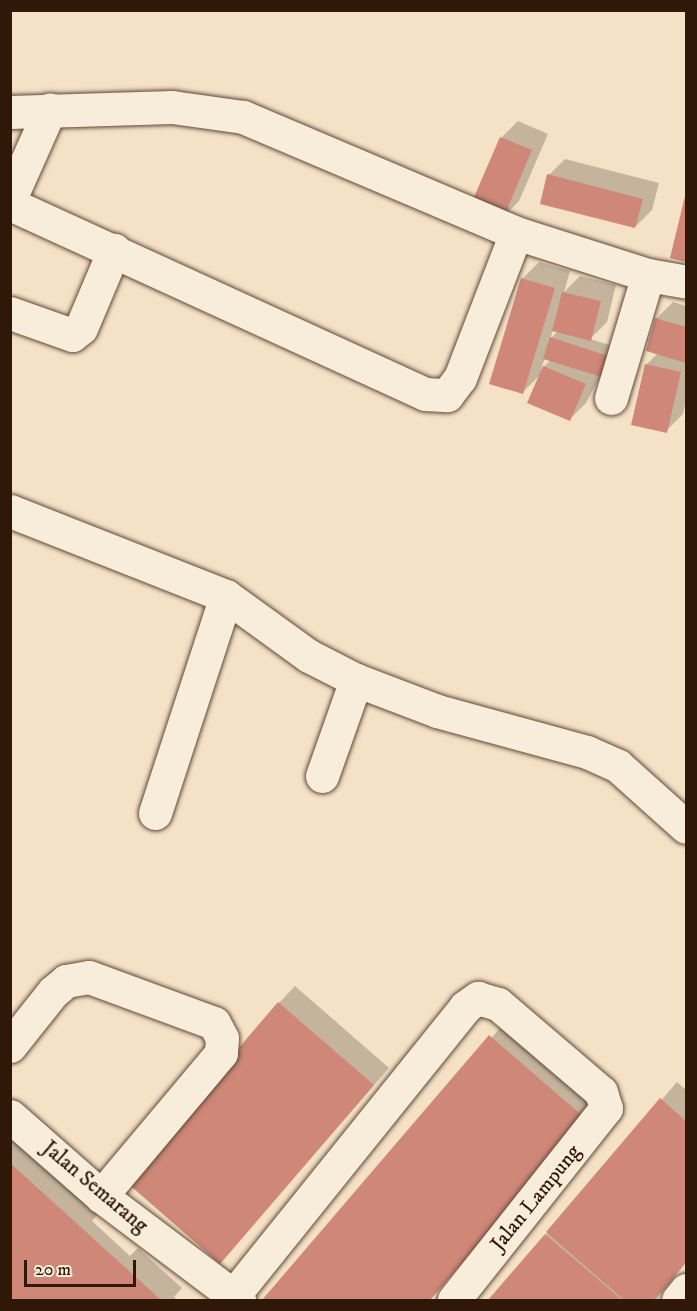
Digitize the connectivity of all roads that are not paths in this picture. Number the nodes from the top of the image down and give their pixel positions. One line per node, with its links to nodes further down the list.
1 (50, 109): 2 (street); 3 (street); 5 (street)
2 (10, 112)
3 (10, 199)
4 (10, 204): 6 (street)
5 (516, 233): 6 (street); 7 (street)
6 (114, 250): 9 (street)
7 (648, 275): 8 (street); 10 (street)
8 (687, 282)
9 (10, 313)
10 (611, 398)
11 (10, 511): 12 (street)
12 (226, 596): 13 (street); 15 (street)
13 (356, 680): 14 (street); 16 (street)
14 (322, 776)
15 (155, 813)
16 (687, 827)
17 (10, 1046): 19 (street)
18 (10, 1116): 19 (street, Jalan Semarang)
19 (101, 1196): 21 (street, Jalan Semarang)
20 (687, 1290): 23 (street)
21 (236, 1298): 22 (street, Jalan Lampung)
22 (454, 1300)
23 (678, 1300)

